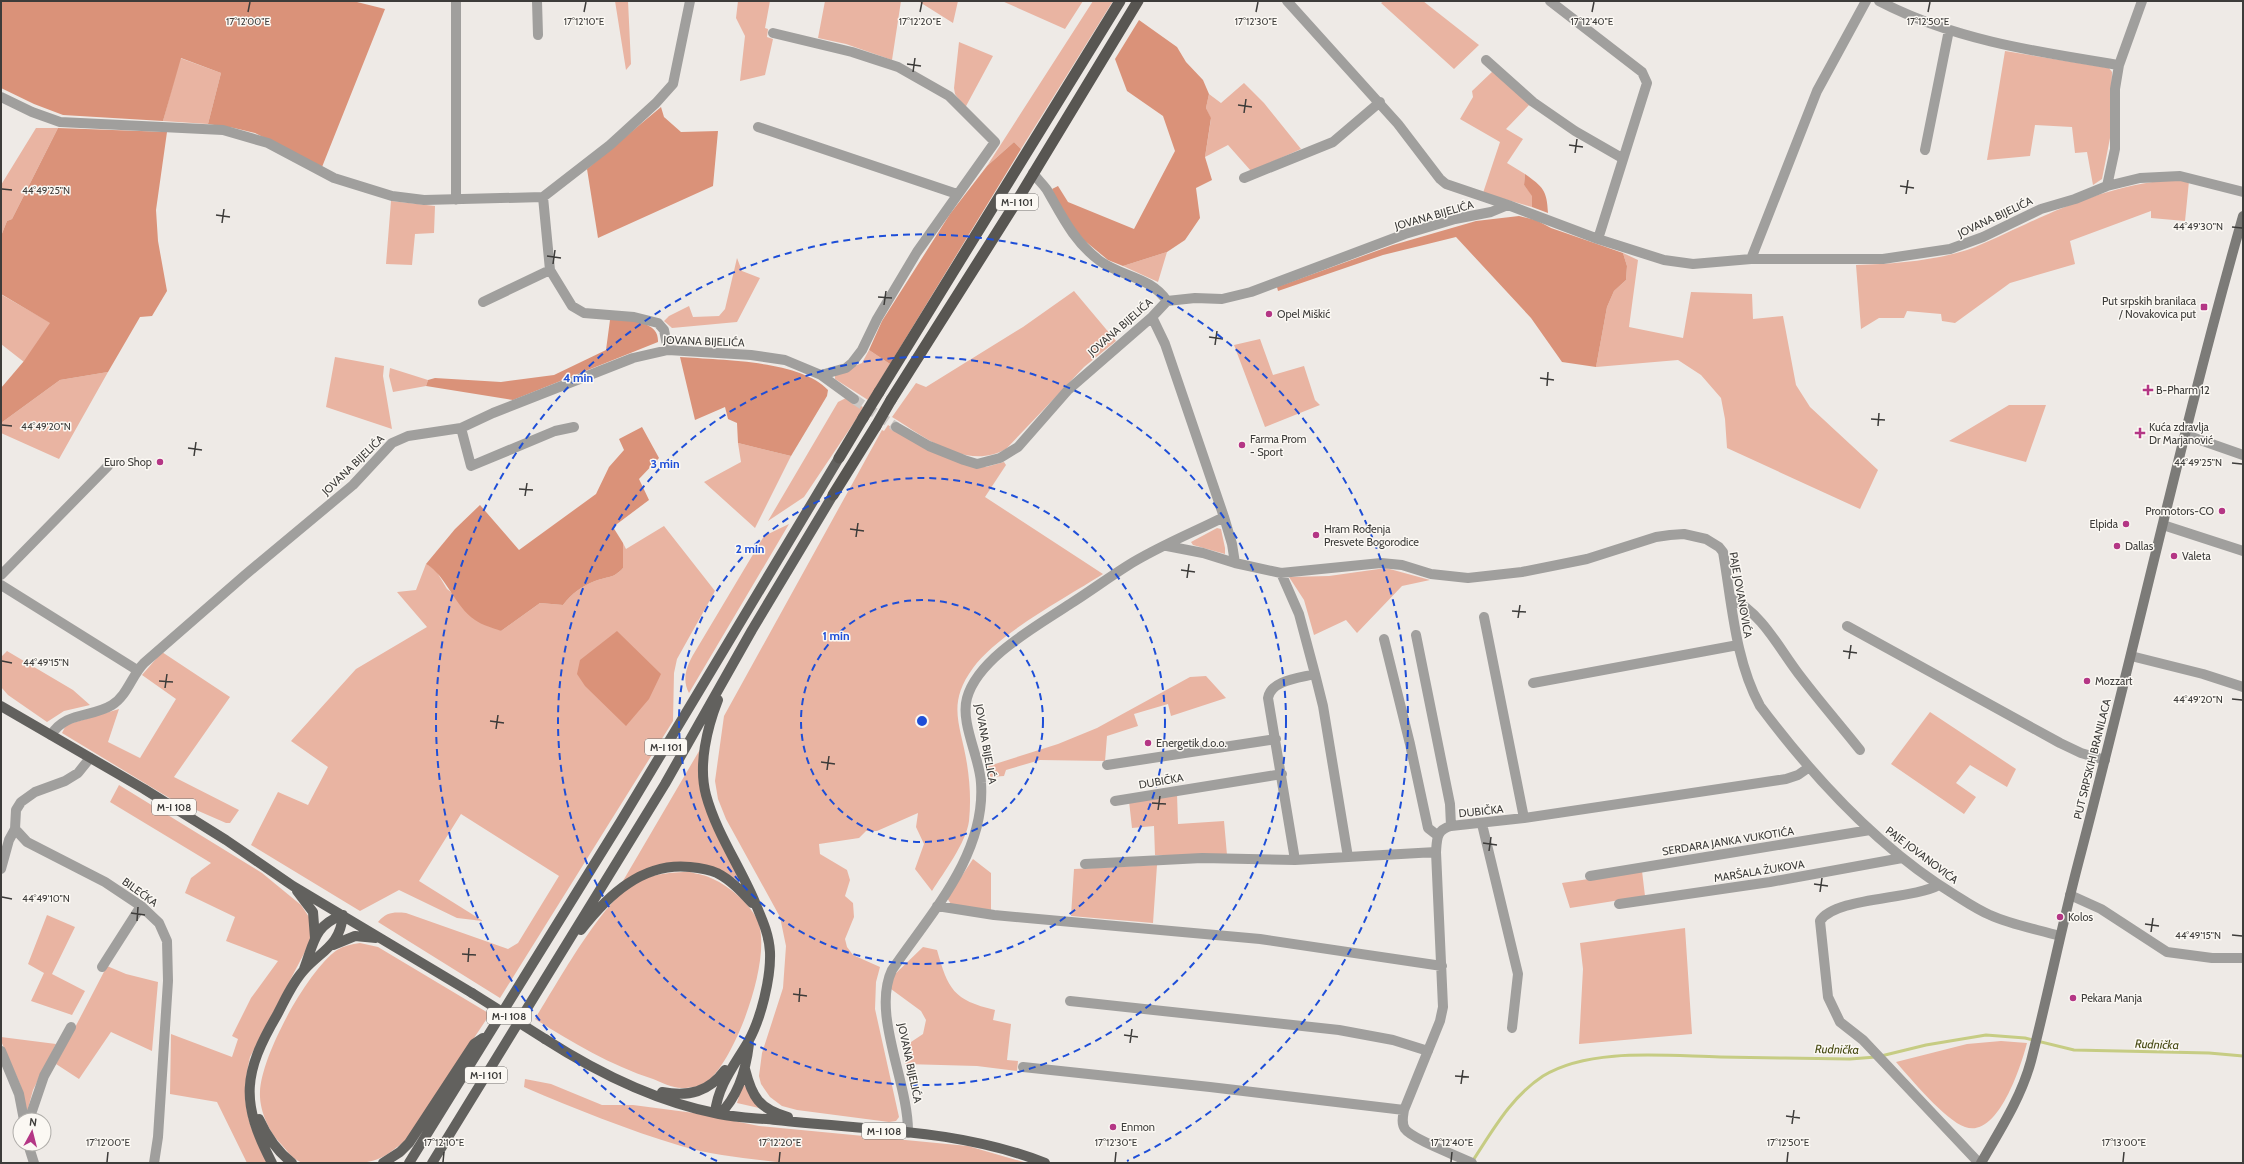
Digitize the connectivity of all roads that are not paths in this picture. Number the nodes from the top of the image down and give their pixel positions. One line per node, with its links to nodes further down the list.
1 (456, 1): 27 (street)
2 (537, 1): 13 (street)
3 (690, 1): 26 (street)
4 (1120, 1): 44 (highway, M-I 101, bridge)
5 (1138, 1): 21 (highway, M-I 101)
6 (1287, 1): 17 (street, JOVANA BIJELIĆA)
7 (1550, 1): 20 (street)
8 (1866, 1): 31 (street)
9 (1879, 1): 11 (street)
10 (2142, 1): 15 (street)
11 (1949, 30): 15 (street); 19 (street)
12 (773, 33): 25 (street)
13 (538, 34)
14 (1486, 60): 20 (street)
15 (2119, 65): 23 (street)
16 (1, 97): 27 (street)
17 (1380, 102): 22 (street); 28 (street, JOVANA BIJELIĆA)
18 (758, 127): 25 (street)
19 (1925, 150)
20 (1622, 158): 30 (street)
21 (1033, 174): 33 (street); 46 (highway, M-I 101, bridge)
22 (1244, 178)
23 (2107, 186): 24 (street, JOVANA BIJELIĆA); 31 (street, JOVANA BIJELIĆA)
24 (2243, 192)
25 (957, 194): 37 (street)
26 (543, 197): 27 (street); 32 (street)
27 (456, 200)
28 (1508, 205): 30 (street, JOVANA BIJELIĆA); 33 (street, JOVANA BIJELIĆA)
29 (2243, 216): 42 (main road, PUT SRPSKIH BRANILACA)
30 (1598, 239): 31 (street, JOVANA BIJELIĆA)
31 (1751, 259)
32 (550, 270): 34 (street); 36 (street)
33 (1167, 301): 35 (street, JOVANA BIJELIĆA)
34 (483, 302)
35 (1152, 317): 41 (street, JOVANA BIJELIĆA); 47 (street)
36 (668, 350): 37 (street, JOVANA BIJELIĆA); 40 (street, JOVANA BIJELIĆA)
37 (820, 375): 38 (street, JOVANA BIJELIĆA)
38 (854, 399)
39 (574, 427): 40 (street)
40 (461, 428): 63 (street, JOVANA BIJELIĆA)
41 (896, 428)
42 (2186, 435): 43 (street); 48 (main road, PUT SRPSKIH BRANILACA)
43 (2243, 455)
44 (839, 458): 110 (main road, M-I 101)
45 (108, 466): 53 (street)
46 (833, 496): 58 (main road, M-I 101)
47 (1224, 517): 49 (street, JOVANA BIJELIĆA); 51 (street)
48 (2163, 525): 50 (street); 62 (main road, PUT SRPSKIH BRANILACA)
49 (1168, 546): 51 (street, PAJE JOVANOVIĆA); 95 (street, JOVANA BIJELIĆA)
50 (2243, 551)
51 (1234, 563): 52 (street, PAJE JOVANOVIĆA)
52 (1281, 573): 55 (street, PAJE JOVANOVIĆA); 64 (street)
53 (1, 575)
54 (1, 585): 63 (street)
55 (1731, 598): 61 (street, PAJE JOVANOVIĆA); 70 (street)
56 (1484, 617): 77 (street)
57 (1847, 626): 72 (street)
58 (752, 630): 96 (main road); 106 (main road, M-I 101)
59 (1416, 635): 79 (street)
60 (1384, 639): 82 (street)
61 (1738, 645): 65 (street); 74 (street, PAJE JOVANOVIĆA)
62 (2131, 656): 66 (street); 72 (main road, PUT SRPSKIH BRANILACA)
63 (137, 670): 68 (street, JOVANA BIJELIĆA)
64 (1315, 674): 69 (street); 84 (street)
65 (1533, 683)
66 (2243, 687)
67 (1, 706): 68 (main road, M-I 108)
68 (51, 736): 71 (main road, M-I 108)
69 (1276, 738): 73 (street); 75 (street)
70 (1860, 750)
71 (90, 758): 80 (street); 91 (main road, M-I 108)
72 (2105, 760): 92 (main road, PUT SRPSKIH BRANILACA)
73 (1107, 765)
74 (1808, 768): 77 (street, DUBIČKA); 81 (street, PAJE JOVANOVIĆA)
75 (1282, 774): 76 (street, DUBIČKA); 86 (street)
76 (1115, 801)
77 (1524, 818): 78 (street, DUBIČKA)
78 (1482, 824): 79 (street, DUBIČKA); 109 (street)
79 (1451, 826): 82 (street, DUBIČKA)
80 (16, 829): 88 (street); 94 (street, BILEĆKA)
81 (1870, 830): 85 (street, PAJE JOVANOVIĆA); 89 (street, SERDARA JANKA VUKOTIĆA)
82 (1437, 835): 83 (street)
83 (1436, 852): 84 (street); 103 (street)
84 (1348, 857): 86 (street)
85 (1902, 858): 90 (street, PAJE JOVANOVIĆA); 93 (street, MARŠALA ŽUKOVA)
86 (1296, 860): 87 (street)
87 (1085, 864)
88 (1, 869)
89 (1590, 876)
90 (1939, 885): 98 (street, PAJE JOVANOVIĆA); 134 (street)
91 (293, 886): 97 (main road, M-I 108); 99 (main road)
92 (2070, 895): 98 (main road, PUT SRPSKIH BRANILACA); 102 (street)
93 (1619, 904)
94 (141, 906): 104 (street); 127 (street, BILEĆKA)
95 (937, 906): 103 (street); 123 (street, JOVANA BIJELIĆA)
96 (757, 908): 106 (main road); 111 (main road)
97 (343, 916): 99 (main road); 100 (main road, M-I 108); 101 (main road)
98 (2060, 936): 134 (main road, PUT SRPSKIH BRANILACA)
99 (315, 939): 105 (main road)
100 (382, 939): 101 (main road); 116 (main road, M-I 108, bridge)
101 (329, 947): 105 (main road)
102 (2243, 958)
103 (1442, 966): 113 (street)
104 (102, 967)
105 (304, 970): 117 (main road)
106 (541, 987): 132 (main road, M-I 101)
107 (1070, 1001): 113 (street)
108 (71, 1027): 120 (street)
109 (1512, 1028)
110 (488, 1034): 130 (main road); 131 (main road, M-I 101)
111 (747, 1044): 115 (main road); 116 (main road); 121 (main road)
112 (1, 1051): 119 (street)
113 (1428, 1051): 118 (street)
114 (1023, 1067): 118 (street)
115 (745, 1069): 121 (main road); 122 (main road)
116 (638, 1088): 121 (main road, M-I 108)
117 (251, 1102): 128 (main road); 129 (main road)
118 (1404, 1110): 125 (street)
119 (22, 1112)
120 (32, 1112)
121 (717, 1113): 122 (main road, M-I 108)
122 (829, 1126): 123 (main road, M-I 108)
123 (908, 1133): 133 (main road, M-I 108)
124 (31, 1152): 126 (street)
125 (1467, 1161)
126 (34, 1163)
127 (154, 1163)
128 (272, 1163)
129 (292, 1163)
130 (383, 1163)
131 (409, 1163)
132 (432, 1163)
133 (1044, 1163)
134 (1980, 1163)

